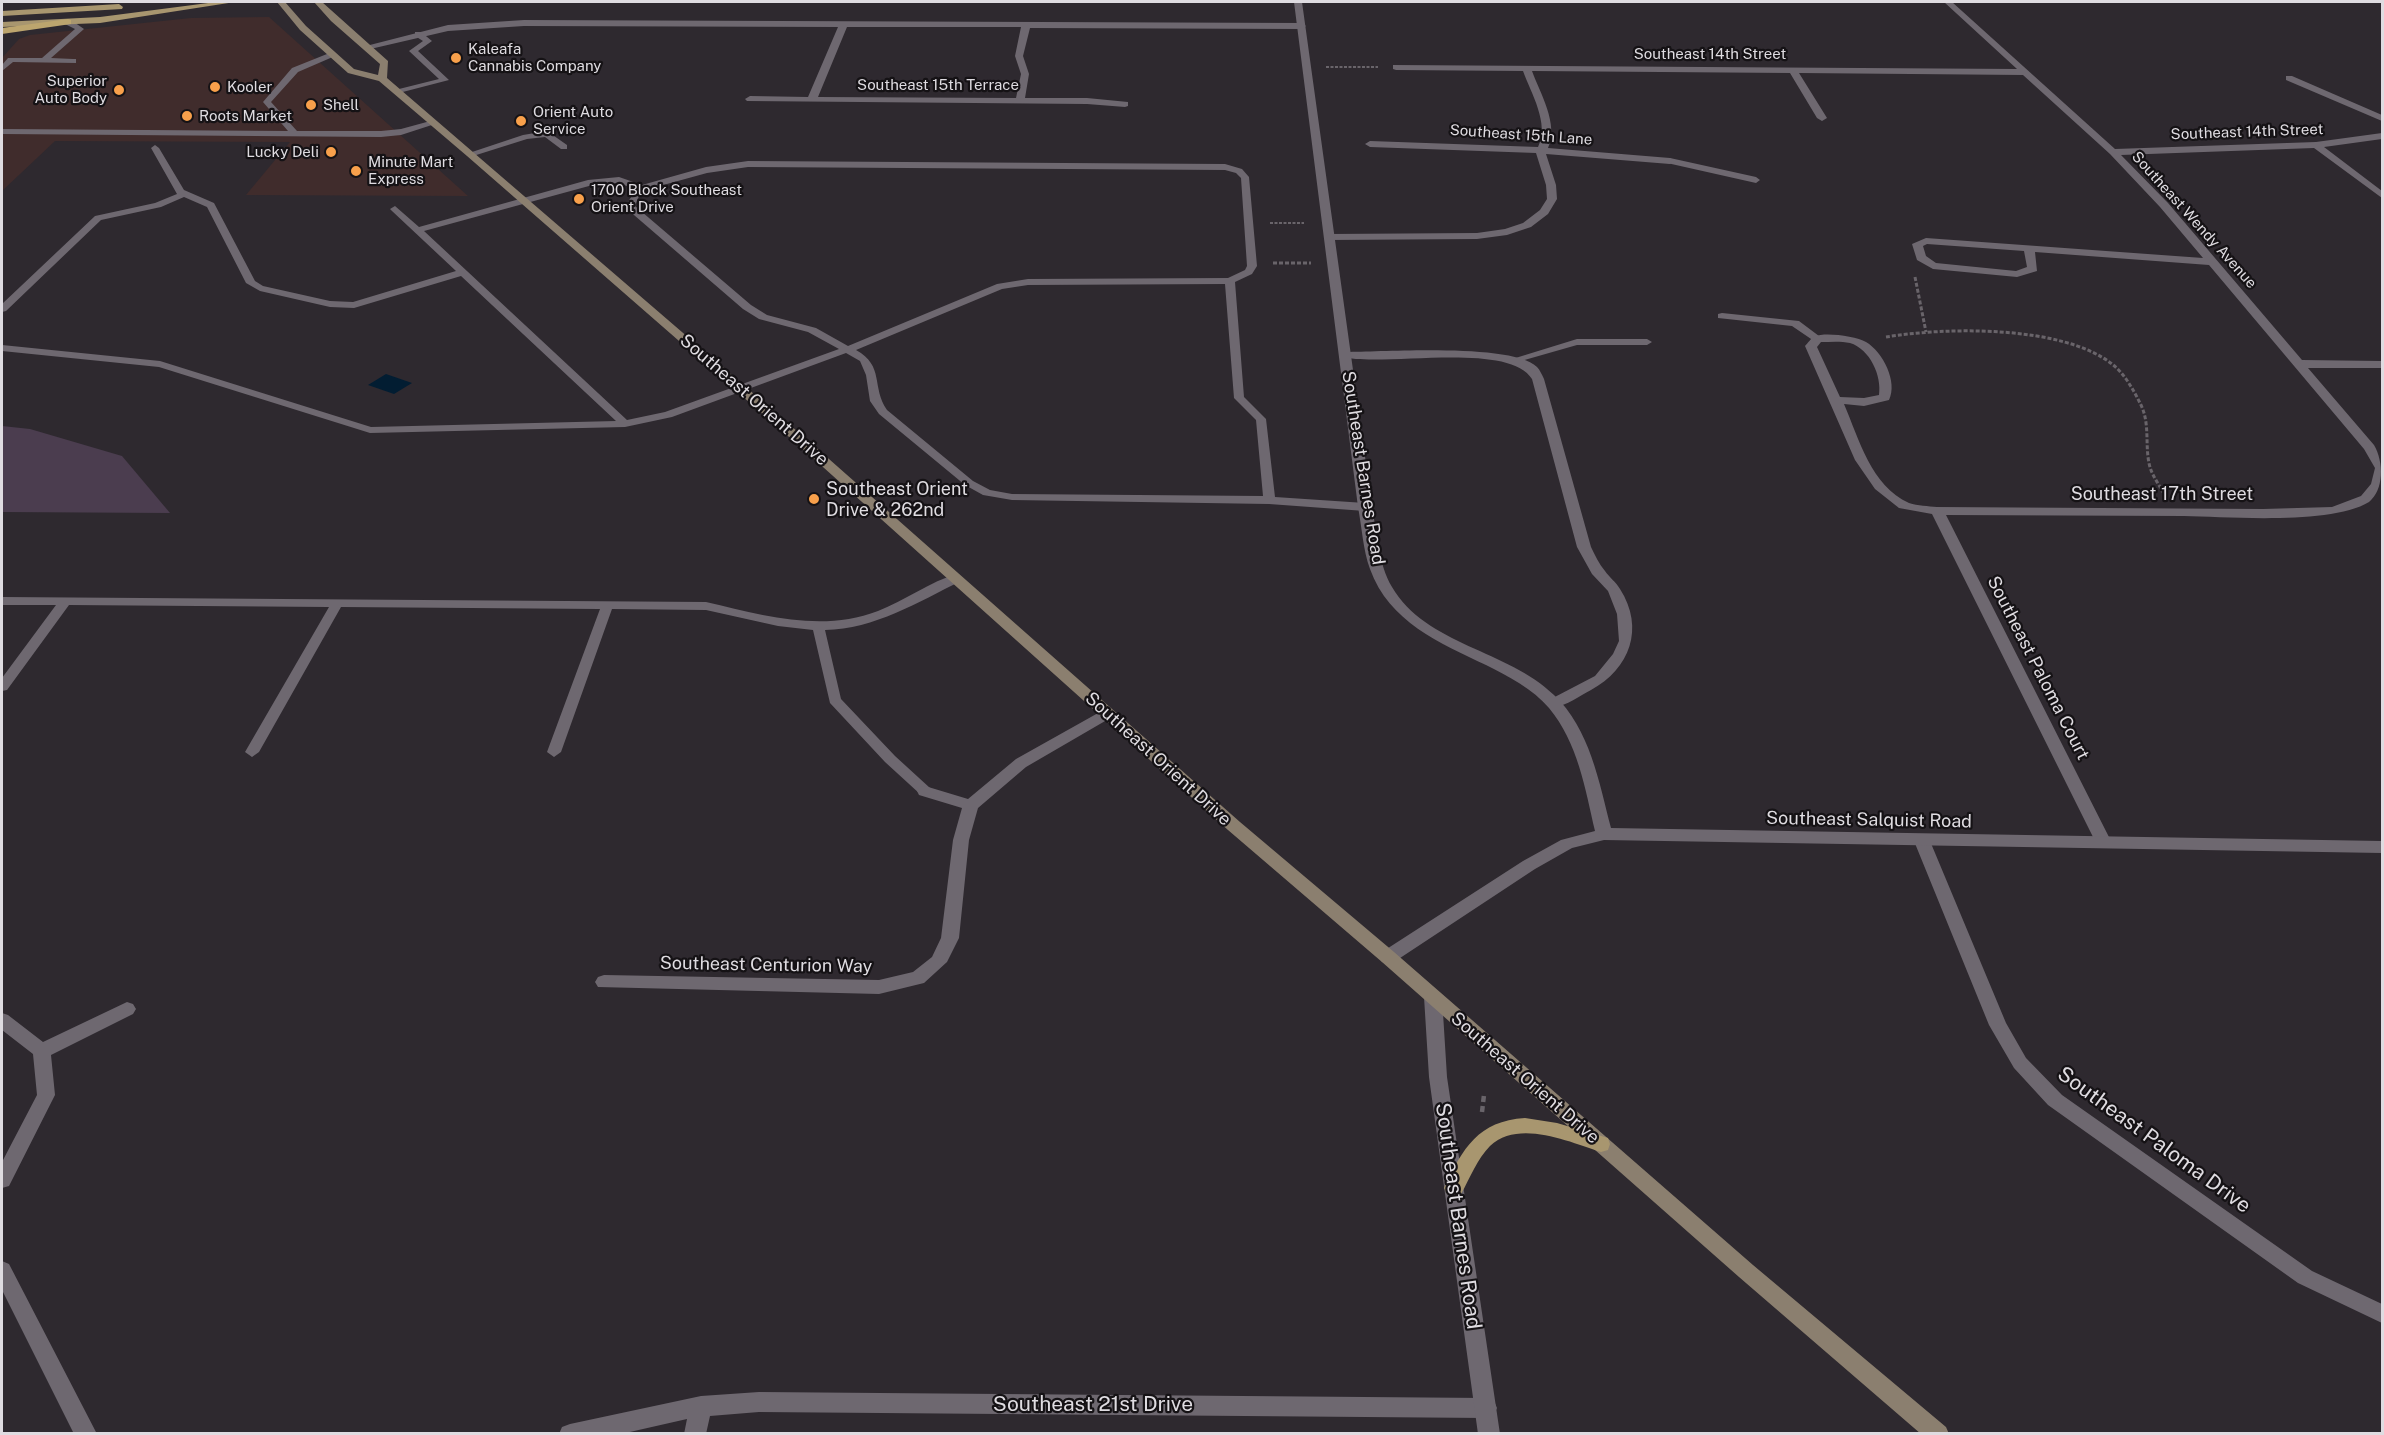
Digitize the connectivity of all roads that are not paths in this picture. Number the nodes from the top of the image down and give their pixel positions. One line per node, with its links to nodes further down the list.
1 (164, 2): 7 (main road)
2 (231, 2): 8 (main road)
3 (281, 2): 16 (main road, Southeast Orient Drive)
4 (318, 2): 15 (main road)
5 (1298, 2): 12 (street, Southeast Barnes Road)
6 (1948, 2): 23 (street, Southeast Wendy Avenue)
7 (2, 14)
8 (68, 22): 9 (main road); 13 (highway); 17 (lane)
9 (2, 25)
10 (843, 25): 11 (street); 14 (street); 28 (street)
11 (1026, 26): 12 (street); 29 (street)
12 (1302, 26): 52 (street, Southeast Barnes Road)
13 (2, 32)
14 (417, 34): 15 (street); 26 (lane)
15 (366, 47): 25 (main road)
16 (332, 54): 25 (main road, Southeast Orient Drive); 35 (lane)
17 (43, 61): 18 (lane); 21 (lane)
18 (74, 61)
19 (1396, 68): 20 (street, Southeast 14th Street)
20 (1526, 68): 22 (street, Southeast 14th Street); 41 (street)
21 (2, 69)
22 (1792, 69): 23 (street, Southeast 14th Street); 31 (street)
23 (2024, 72): 42 (street, Southeast Wendy Avenue)
24 (2289, 78): 32 (street)
25 (382, 79): 26 (main road, Southeast Orient Drive)
26 (398, 92): 33 (main road, Southeast Orient Drive)
27 (750, 99): 28 (street, Southeast 15th Terrace)
28 (813, 99): 29 (street, Southeast 15th Terrace)
29 (1020, 100): 30 (street, Southeast 15th Terrace)
30 (1125, 104)
31 (1822, 118)
32 (2382, 118)
33 (434, 123): 35 (lane); 43 (main road, Southeast Orient Drive)
34 (2, 132): 35 (lane)
35 (294, 133)
36 (2382, 136): 38 (street, Southeast 14th Street)
37 (1370, 144): 41 (street, Southeast 15th Lane)
38 (2316, 145): 42 (street, Southeast 14th Street); 48 (street)
39 (564, 147): 43 (lane)
40 (156, 148): 47 (lane)
41 (1540, 152): 44 (street, Southeast 15th Lane); 52 (street)
42 (2113, 152): 54 (street, Southeast Wendy Avenue)
43 (470, 154): 49 (main road, Southeast Orient Drive)
44 (1670, 161): 45 (lane)
45 (1756, 180)
46 (642, 188): 49 (lane); 56 (lane); 62 (lane)
47 (184, 194): 55 (lane); 57 (lane)
48 (2382, 195)
49 (523, 200): 51 (lane); 67 (main road, Southeast Orient Drive)
50 (395, 208): 51 (lane)
51 (418, 230): 55 (lane)
52 (1329, 237): 63 (street, Southeast Barnes Road)
53 (2029, 249): 53 (street); 54 (street)
54 (2213, 262): 65 (street, Southeast Wendy Avenue)
55 (462, 272): 69 (lane)
56 (1230, 281): 62 (lane); 71 (lane)
57 (2, 309)
58 (1722, 316): 59 (lane)
59 (1818, 339): 68 (street); 68 (street)
60 (1647, 342): 64 (lane)
61 (2, 348): 69 (lane)
62 (848, 349): 67 (lane); 71 (lane)
63 (1346, 355): 64 (street); 72 (street, Southeast Barnes Road)
64 (1514, 360): 81 (street)
65 (2300, 364): 66 (street); 70 (street, Southeast Wendy Avenue)
66 (2382, 364)
67 (740, 388): 69 (lane); 74 (main road, Southeast Orient Drive)
68 (1836, 400): 73 (street, Southeast 17th Street)
69 (625, 424)
70 (2380, 485): 73 (street, Southeast 17th Street)
71 (1269, 500): 72 (lane)
72 (1365, 507): 81 (street, Southeast Barnes Road)
73 (1937, 511): 89 (street, Southeast Paloma Court)
74 (957, 578): 79 (lane); 82 (main road, Southeast Orient Drive)
75 (2, 601): 76 (lane)
76 (65, 602): 77 (lane); 80 (lane)
77 (337, 604): 78 (lane); 83 (lane)
78 (607, 606): 79 (lane); 84 (lane)
79 (818, 625): 85 (lane)
80 (2, 687)
81 (1554, 703): 87 (street, Southeast Barnes Road)
82 (1107, 713): 86 (street); 91 (main road, Southeast Orient Drive)
83 (252, 752)
84 (554, 752)
85 (925, 791): 86 (street)
86 (971, 805): 92 (street, Southeast Centurion Way)
87 (1604, 834): 88 (street, Southeast Salquist Road); 91 (street, Southeast Salquist Road)
88 (1922, 841): 89 (street, Southeast Salquist Road); 101 (street, Southeast Paloma Drive)
89 (2104, 843): 90 (street, Southeast Salquist Road)
90 (2382, 847)
91 (1388, 957): 93 (main road, Southeast Orient Drive)
92 (604, 982)
93 (1433, 997): 97 (main road, Southeast Orient Drive); 99 (street, Southeast Barnes Road)
94 (127, 1010): 96 (street)
95 (2, 1020): 96 (street)
96 (42, 1051): 98 (street)
97 (1601, 1143): 99 (main road); 108 (main road, Southeast Orient Drive)
98 (2, 1180)
99 (1454, 1188): 103 (street, Southeast Barnes Road)
100 (2, 1270): 104 (street)
101 (2382, 1314)
102 (700, 1406): 103 (street, Southeast 21st Drive); 105 (street, Southeast 21st Drive); 106 (street)
103 (1486, 1408): 107 (street, Southeast Barnes Road)
104 (86, 1434)
105 (570, 1434)
106 (695, 1434)
107 (1489, 1434)
108 (1938, 1434)

